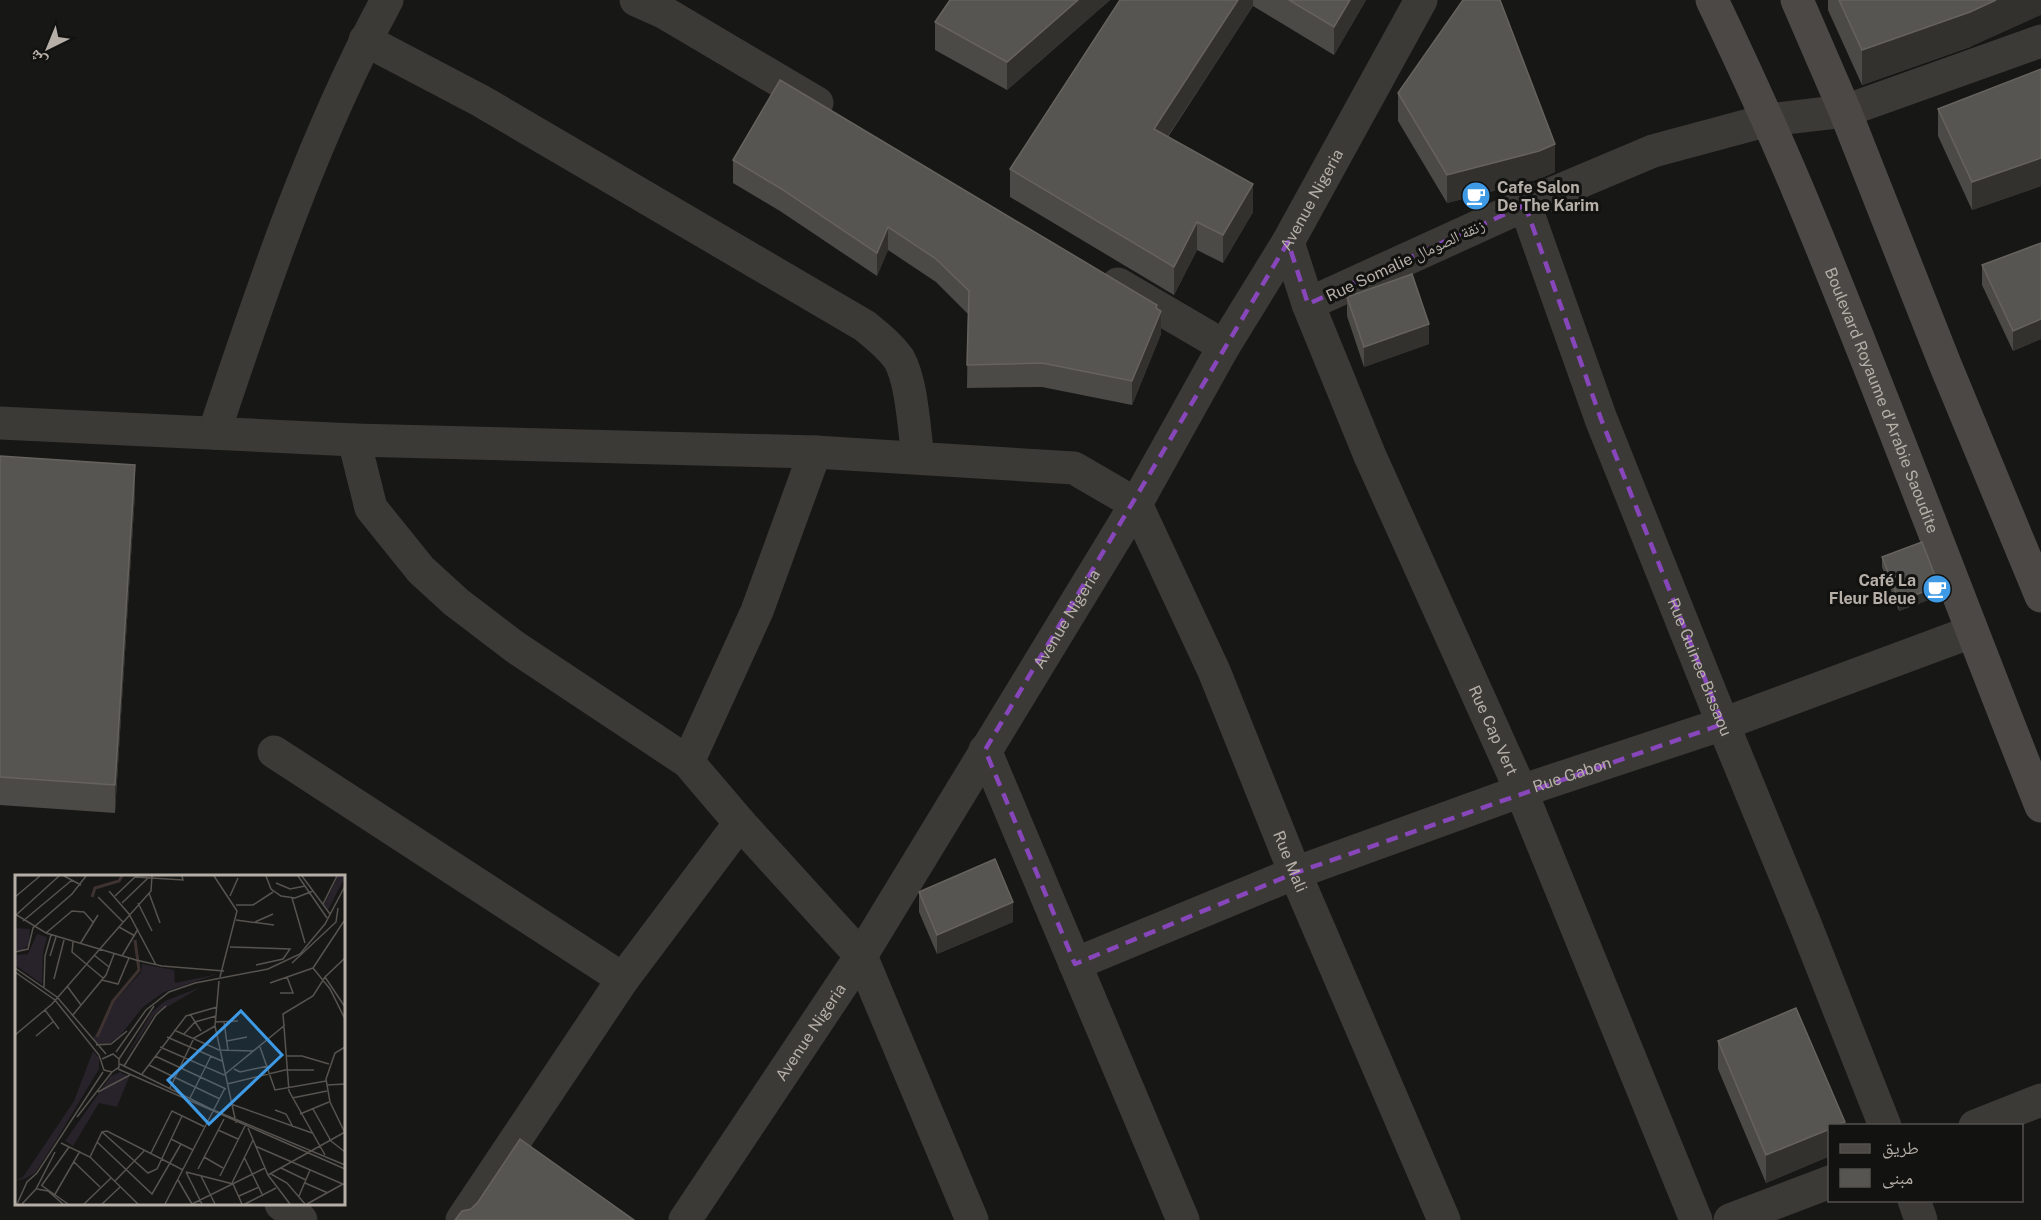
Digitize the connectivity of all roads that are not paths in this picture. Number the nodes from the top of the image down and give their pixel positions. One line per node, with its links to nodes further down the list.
1 (387, 0): 6 (street)
2 (636, 0): 9 (street)
3 (1421, 0): 12 (street, Avenue Nigeria)
4 (1712, 0): 10 (main road, Boulevard Royaume d'Arabie Saoudite)
5 (1797, 0): 8 (main road)
6 (365, 40): 17 (street); 20 (street)
7 (2041, 41): 8 (street, Rue Somalie زنقة الصومال)
8 (1845, 111): 10 (street, Rue Somalie زنقة الصومال); 22 (main road)
9 (843, 118)
10 (1768, 120): 11 (street, Rue Somalie زنقة الصومال); 23 (main road, Boulevard Royaume d'Arabie Saoudite)
11 (1525, 205): 14 (street, Rue Somalie زنقة الصومال); 24 (street, Rue Guinee Bissaou)
12 (1288, 242): 14 (street, Rue Cap Vert); 15 (street, Avenue Nigeria)
13 (1092, 270): 15 (street)
14 (1308, 304): 28 (street, Rue Cap Vert)
15 (1224, 346): 21 (street, Avenue Nigeria)
16 (0, 423): 17 (street)
17 (214, 433): 18 (street)
18 (354, 440): 19 (street); 27 (street)
19 (814, 452): 20 (street); 27 (street)
20 (918, 457): 21 (street)
21 (1136, 504): 25 (street, Avenue Nigeria); 31 (street, Rue Mali)
22 (2041, 596)
23 (1971, 632): 24 (street, Rue Gabon); 29 (main road, Boulevard Royaume d'Arabie Saoudite)
24 (1723, 724): 28 (street, Rue Gabon); 36 (street, Rue Guinee Bissaou)
25 (985, 750): 32 (street, Avenue Nigeria); 33 (street)
26 (274, 752): 34 (street)
27 (688, 762): 30 (street)
28 (1521, 791): 31 (street, Rue Gabon); 47 (street, Rue Cap Vert)
29 (2041, 806)
30 (740, 823): 32 (street); 34 (street)
31 (1295, 873): 33 (street, Rue Gabon); 46 (street, Rue Mali)
32 (861, 956): 43 (street, Avenue Nigeria); 44 (street)
33 (1075, 964): 45 (street)
34 (622, 979): 42 (street)
35 (2041, 1100): 37 (street)
36 (1885, 1124)
37 (1978, 1124)
38 (1828, 1183): 48 (street)
39 (1915, 1202): 49 (street)
40 (283, 1205): 41 (street)
41 (301, 1220)
42 (462, 1220)
43 (685, 1220)
44 (972, 1220)
45 (1183, 1220)
46 (1444, 1220)
47 (1696, 1220)
48 (1730, 1220)
49 (1922, 1220)

